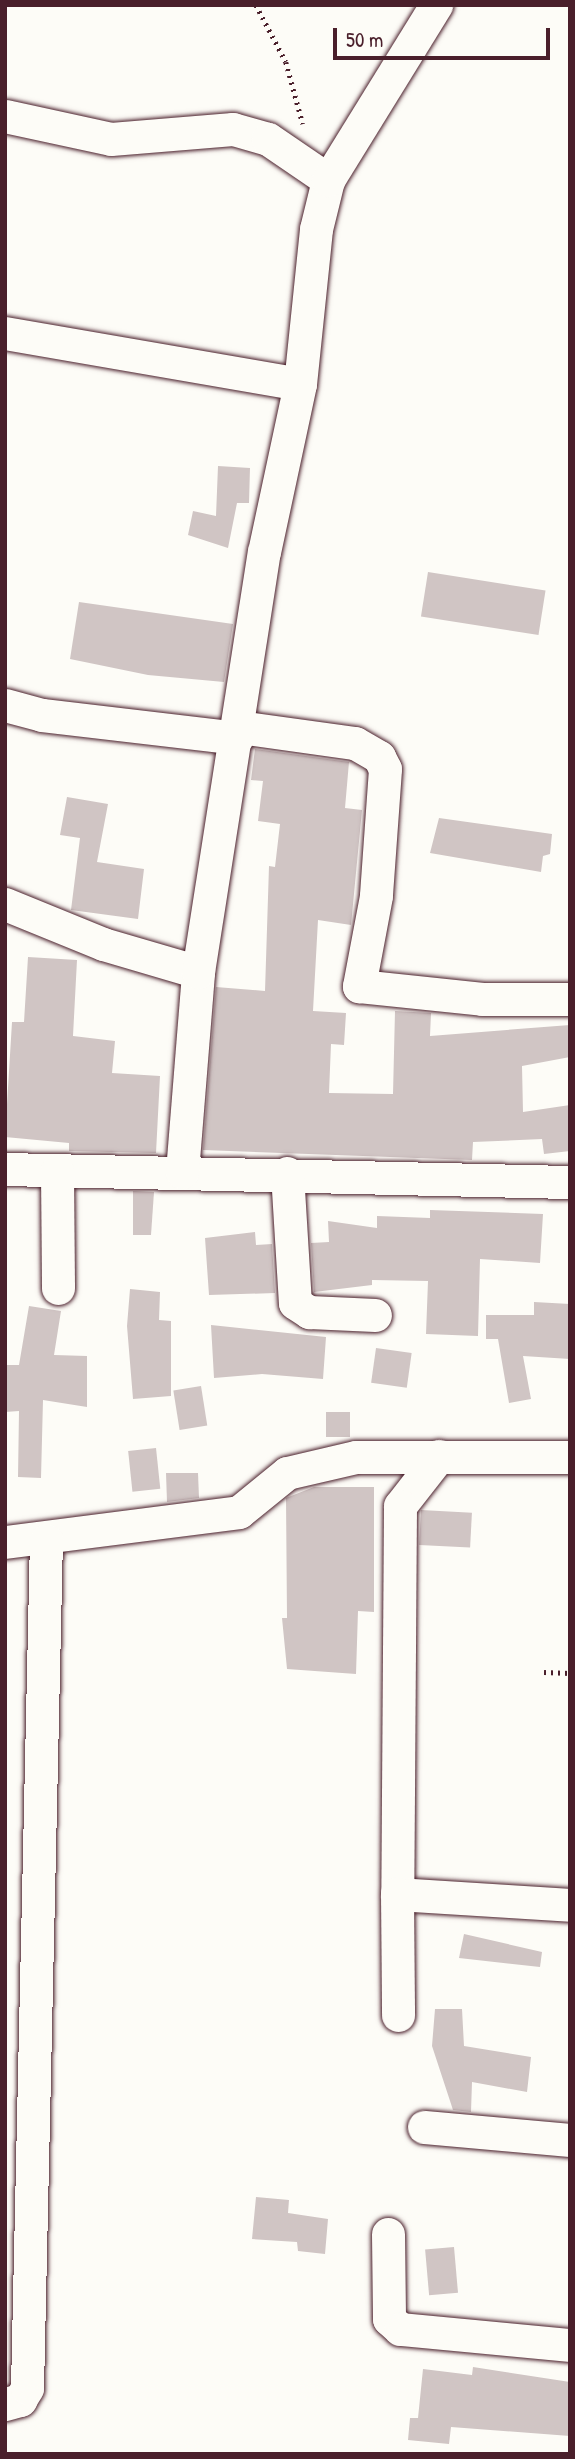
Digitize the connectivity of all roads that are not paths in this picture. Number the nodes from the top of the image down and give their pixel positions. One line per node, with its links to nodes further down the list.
1 (436, 5): 3 (street)
2 (5, 116): 3 (street)
3 (318, 172): 5 (street)
4 (5, 333): 5 (street)
5 (300, 384): 7 (street)
6 (5, 705): 7 (street)
7 (238, 732): 9 (street); 10 (street)
8 (5, 904): 9 (street)
9 (198, 972): 13 (street)
10 (570, 999)
11 (5, 1169): 12 (street)
12 (57, 1171): 13 (street); 16 (street)
13 (182, 1172): 14 (street)
14 (286, 1173): 15 (street); 17 (street)
15 (570, 1182)
16 (58, 1288)
17 (375, 1315)
18 (439, 1456): 19 (street); 20 (street); 22 (street)
19 (570, 1457)
20 (46, 1540): 21 (street); 29 (street)
21 (5, 1542)
22 (397, 1894): 23 (street); 24 (street)
23 (570, 1905)
24 (398, 2015)
25 (424, 2127): 26 (street)
26 (570, 2140)
27 (388, 2234): 28 (street)
28 (570, 2345)
29 (5, 2404)

